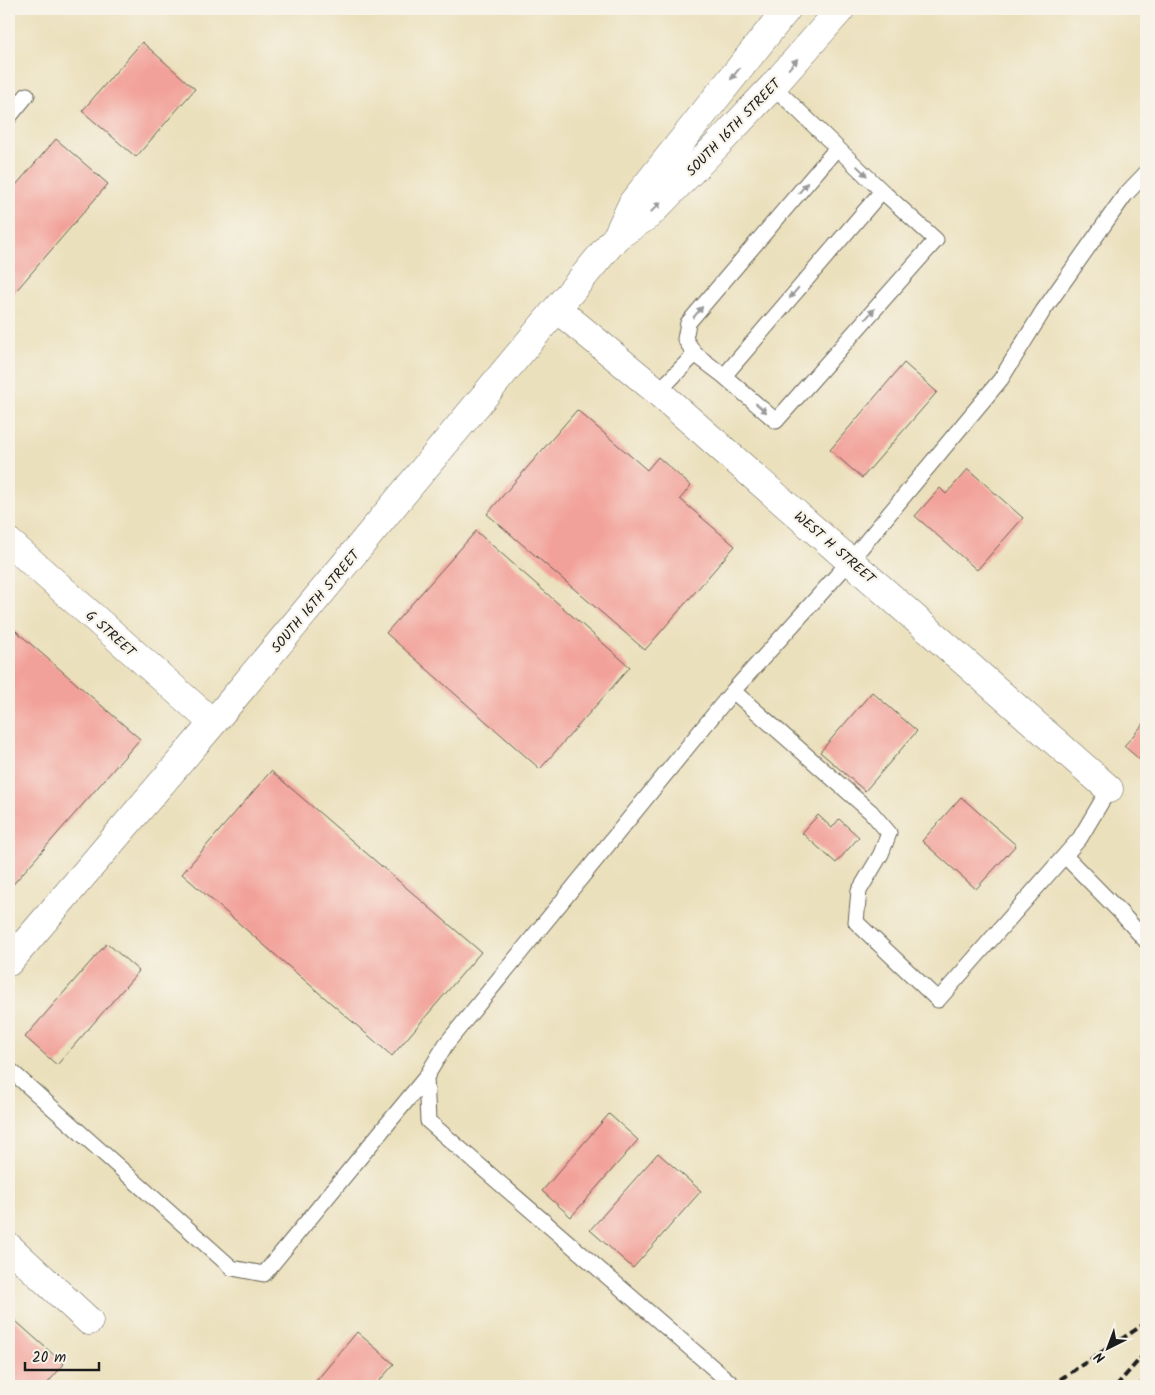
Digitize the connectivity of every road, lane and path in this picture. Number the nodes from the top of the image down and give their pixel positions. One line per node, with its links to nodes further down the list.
1 (786, 9): 9 (street, SOUTH 16TH STREET, one-way to 9)
2 (841, 9): 3 (street, SOUTH 16TH STREET, one-way to 2)
3 (773, 86): 6 (lane); 9 (street, SOUTH 16TH STREET, one-way to 3)
4 (27, 95): 5 (lane)
5 (9, 117)
6 (837, 148): 8 (lane, one-way to 8); 11 (lane, one-way to 6)
7 (1146, 172): 15 (lane)
8 (882, 190): 12 (lane, one-way to 12); 12 (lane, one-way to 8)
9 (617, 236): 10 (street, SOUTH 16TH STREET)
10 (557, 310): 13 (street, WEST H STREET); 17 (street, SOUTH 16TH STREET)
11 (695, 354): 12 (lane); 13 (lane)
12 (724, 376)
13 (658, 392): 15 (street, WEST H STREET)
14 (9, 542): 17 (street, G STREET)
15 (850, 561): 16 (lane); 18 (street, WEST H STREET)
16 (732, 691): 19 (lane); 23 (lane)
17 (213, 723): 21 (street, SOUTH 16TH STREET)
18 (1110, 789): 19 (lane)
19 (1065, 856): 20 (lane)
20 (1146, 941)
21 (9, 962)
22 (9, 1069): 23 (lane)
23 (426, 1077): 26 (lane)
24 (9, 1247): 25 (street)
25 (89, 1321)
26 (734, 1386)

